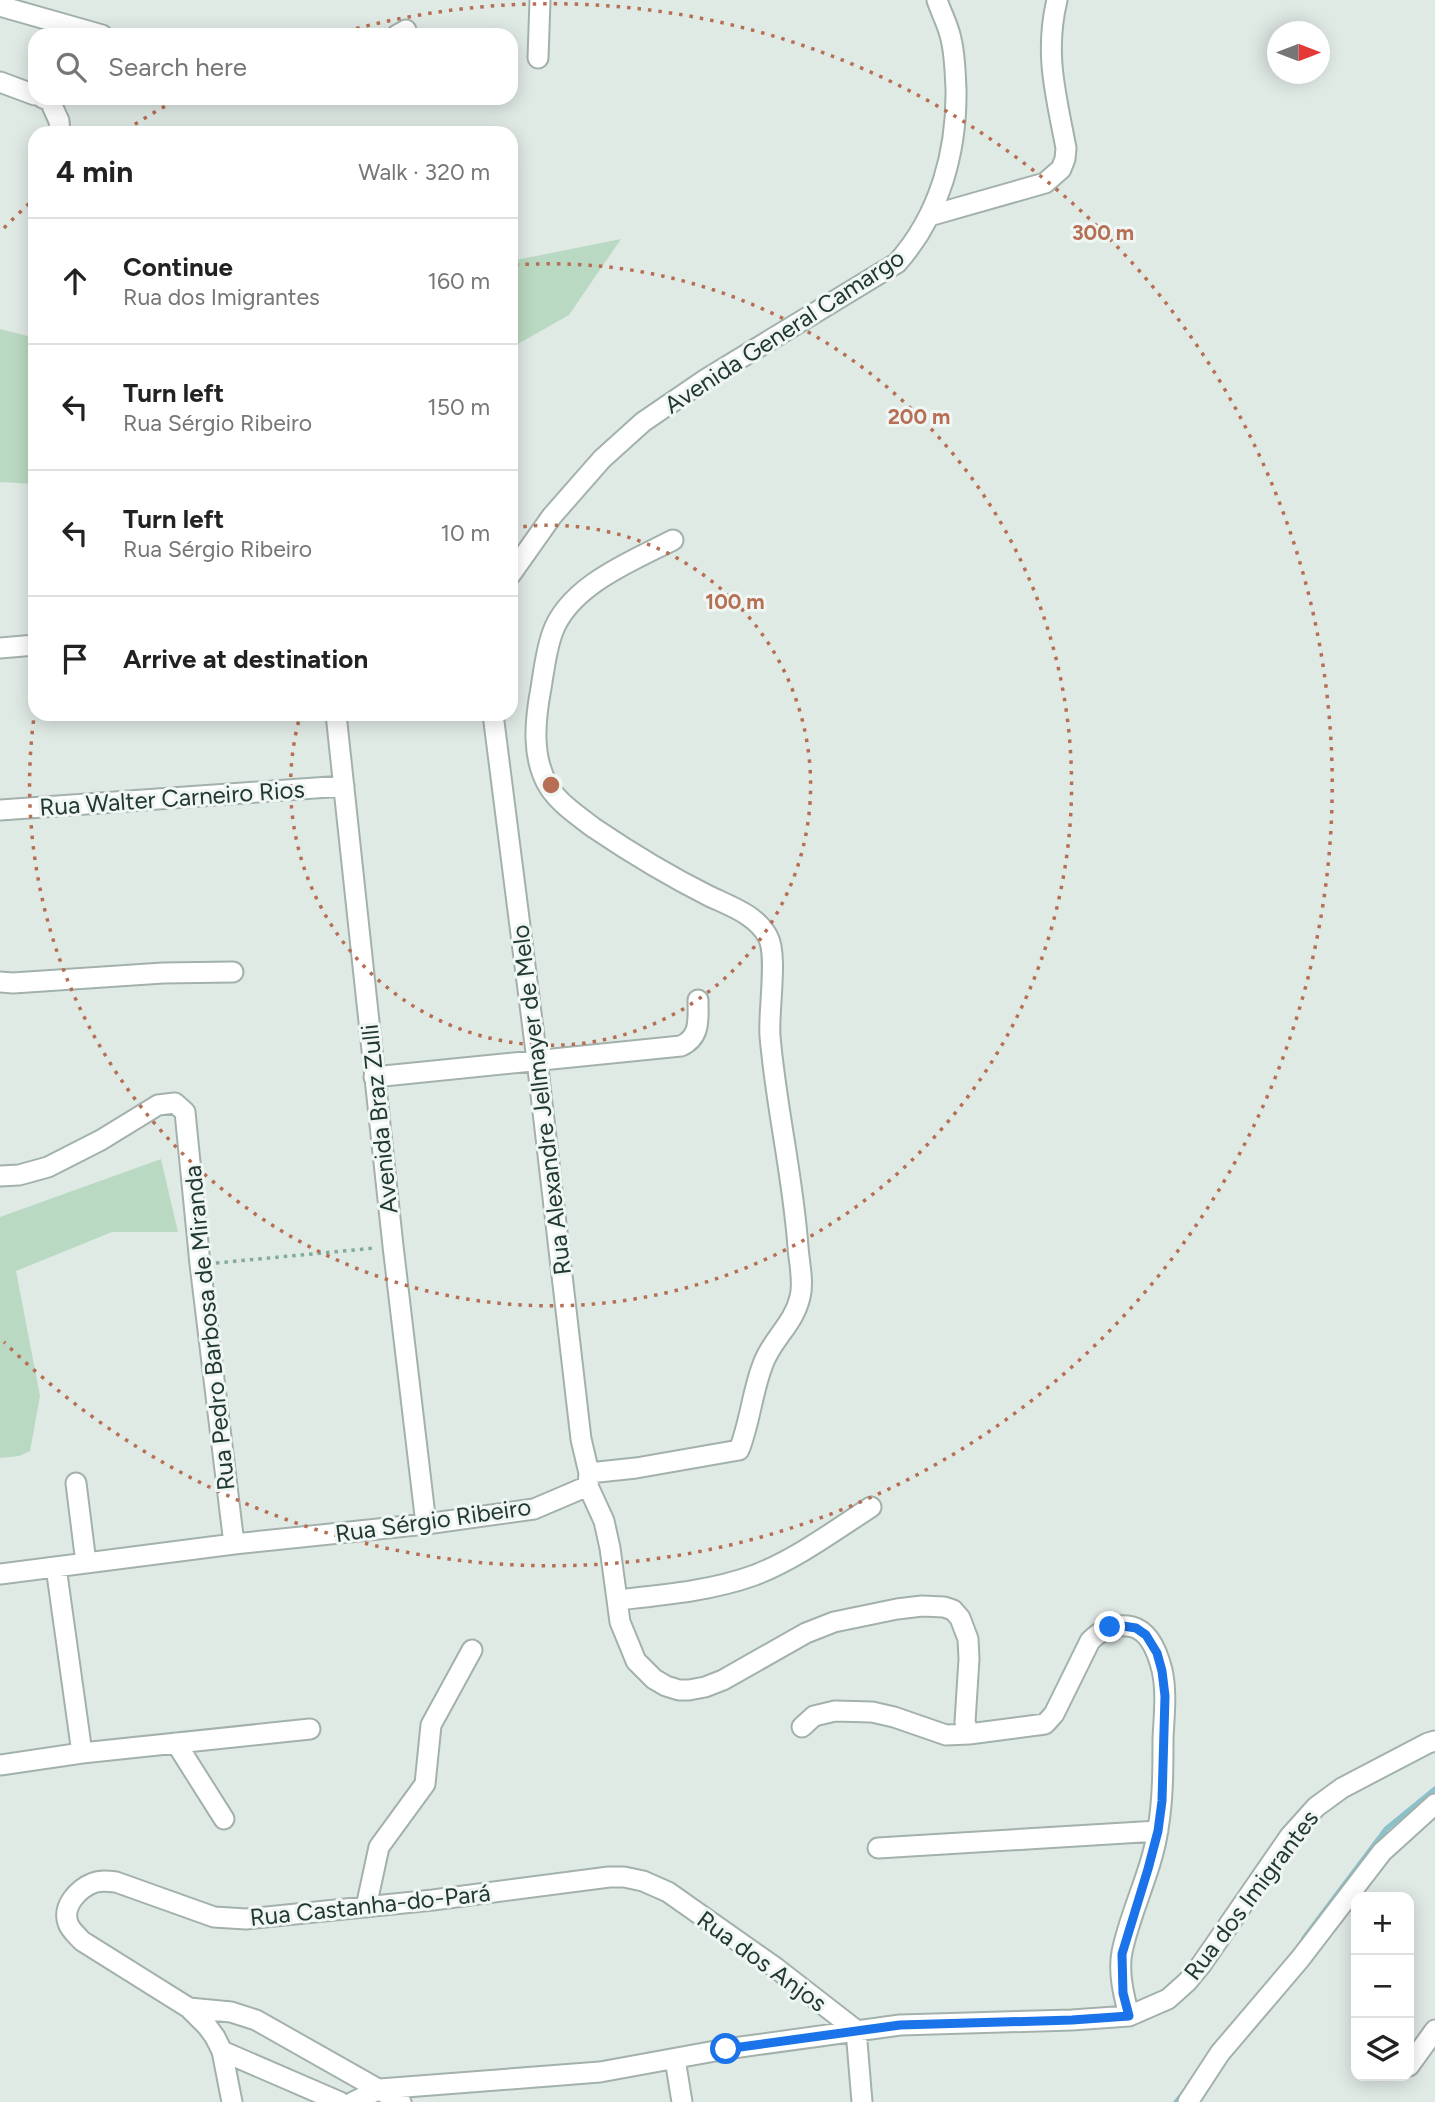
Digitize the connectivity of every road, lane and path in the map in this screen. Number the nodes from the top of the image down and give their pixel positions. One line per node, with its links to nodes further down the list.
1 (540, 0): 6 (street)
2 (937, 0): 11 (street, Avenida General Camargo)
3 (1057, 0): 11 (street)
4 (0, 6): 5 (street)
5 (77, 28)
6 (538, 58)
7 (0, 82): 8 (street)
8 (28, 92)
9 (52, 105): 10 (street)
10 (59, 126)
11 (929, 216): 13 (street, Avenida General Camargo)
12 (673, 540): 28 (street, Rua Sérgio Ribeiro)
13 (518, 564)
14 (28, 646): 15 (street)
15 (0, 648)
16 (337, 721): 18 (street, Avenida Braz Zulli)
17 (494, 721): 23 (street, Rua Alexandre Jellmayer de Melo)
18 (345, 786): 19 (street, Rua Walter Carneiro Rios); 24 (street, Avenida Braz Zulli)
19 (0, 810)
20 (233, 972): 21 (street)
21 (0, 982)
22 (698, 1000): 23 (street)
23 (537, 1060): 24 (street); 28 (street, Rua Alexandre Jellmayer de Melo)
24 (374, 1077): 26 (street, Avenida Braz Zulli)
25 (0, 1176): 27 (street, Rua Pedro Barbosa de Miranda)
26 (393, 1246): 27 (path); 31 (street, Avenida Braz Zulli)
27 (200, 1265): 32 (street, Rua Pedro Barbosa de Miranda)
28 (589, 1480): 31 (street, Rua Sérgio Ribeiro); 36 (street)
29 (76, 1483): 33 (street)
30 (871, 1507): 36 (street)
31 (426, 1524): 32 (street, Rua Sérgio Ribeiro)
32 (233, 1544): 33 (street, Rua Sérgio Ribeiro)
33 (86, 1563): 34 (street, Rua Sérgio Ribeiro)
34 (56, 1567): 35 (street, Rua Sérgio Ribeiro); 43 (street)
35 (0, 1574)
36 (617, 1600): 40 (street)
37 (472, 1650): 50 (street)
38 (802, 1727): 40 (street)
39 (310, 1729): 42 (street)
40 (969, 1734): 47 (street)
41 (1435, 1741): 52 (street, Rua dos Imigrantes)
42 (176, 1743): 43 (street); 46 (street)
43 (82, 1753): 44 (street)
44 (0, 1765)
45 (1435, 1804): 65 (street)
46 (224, 1819)
47 (1158, 1831): 48 (street); 52 (street)
48 (878, 1848)
49 (668, 1892): 50 (street, Rua Castanha-do-Pará); 53 (street, Rua dos Anjos)
50 (366, 1907): 51 (street, Rua Castanha-do-Pará)
51 (188, 2008): 55 (street); 58 (street)
52 (1129, 2016): 53 (street, Rua dos Imigrantes)
53 (856, 2030): 56 (street, Rua dos Imigrantes); 64 (street)
54 (1435, 2030): 57 (street)
55 (222, 2052): 59 (street); 60 (street)
56 (675, 2059): 58 (street, Rua dos Imigrantes); 63 (street)
57 (1414, 2059)
58 (380, 2089): 61 (street, Rua dos Imigrantes); 62 (street)
59 (232, 2102)
60 (340, 2102)
61 (352, 2102)
62 (401, 2102)
63 (682, 2102)
64 (862, 2102)
65 (1188, 2102)

